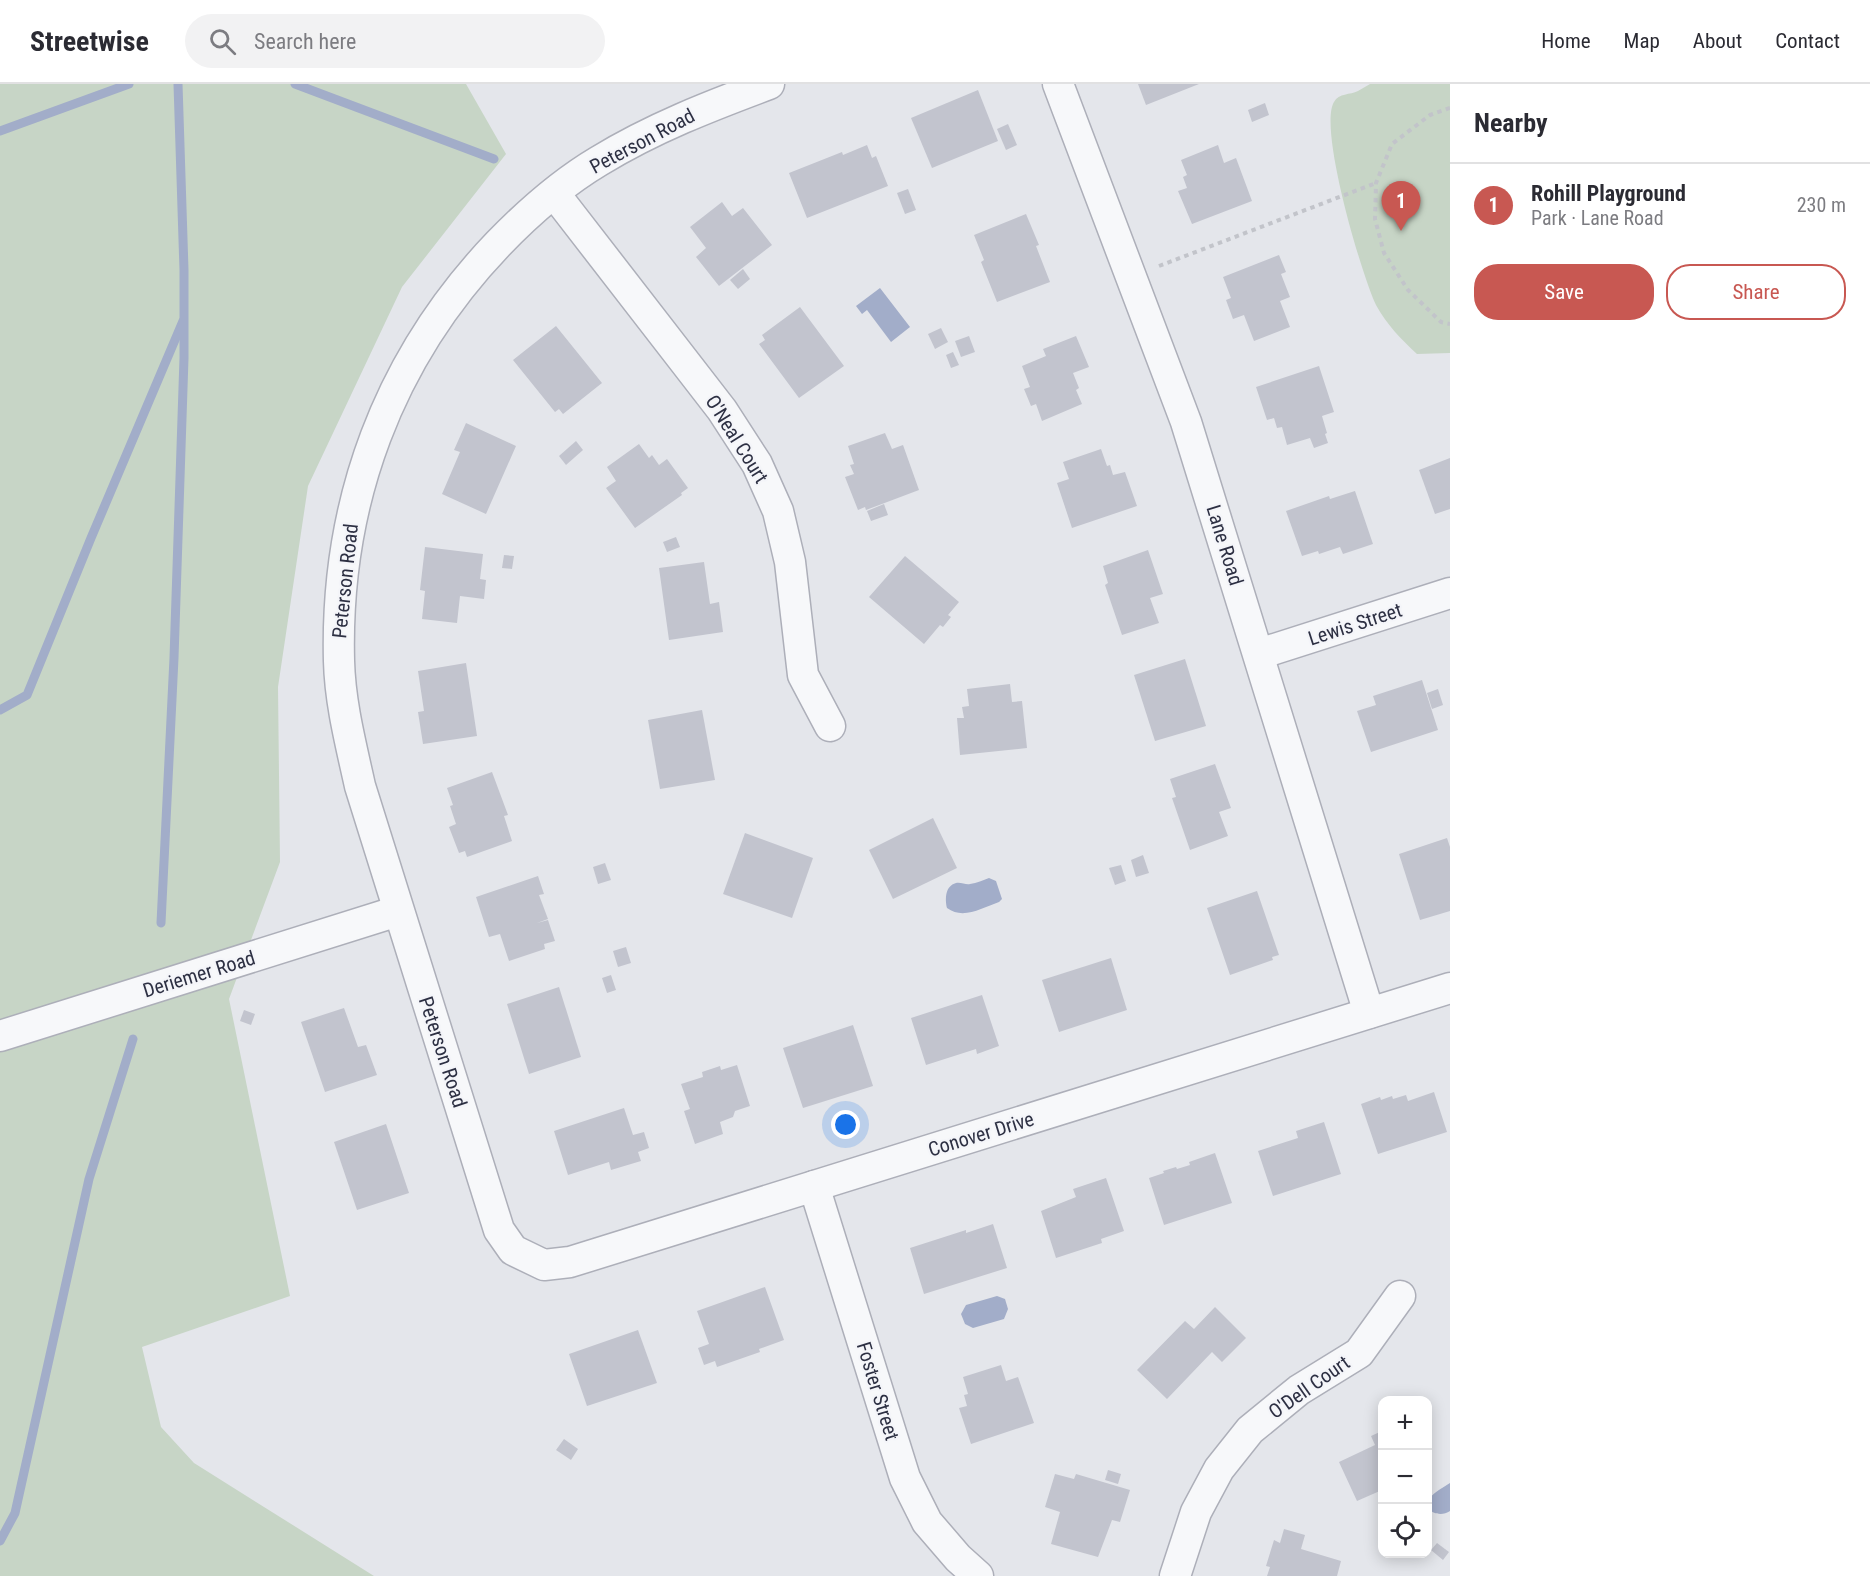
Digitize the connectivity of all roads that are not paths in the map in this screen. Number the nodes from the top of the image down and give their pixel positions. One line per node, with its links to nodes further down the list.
1 (769, 84): 3 (street, Peterson Road)
2 (1058, 84): 5 (street, Lane Road)
3 (554, 193): 6 (street, O'Neal Court); 7 (street, Peterson Road)
4 (1450, 593): 5 (street, Lewis Street)
5 (1259, 654): 9 (street, Lane Road)
6 (830, 726)
7 (398, 911): 10 (street, Deriemer Road); 12 (street, Peterson Road)
8 (1450, 988): 9 (street, Conover Drive)
9 (1370, 1013): 11 (street, Conover Drive)
10 (0, 1036)
11 (814, 1186): 12 (street, Conover Drive); 14 (street, Foster Street)
12 (513, 1250)
13 (1400, 1296): 15 (street, O'Dell Court)
14 (978, 1576)
15 (1175, 1576)

